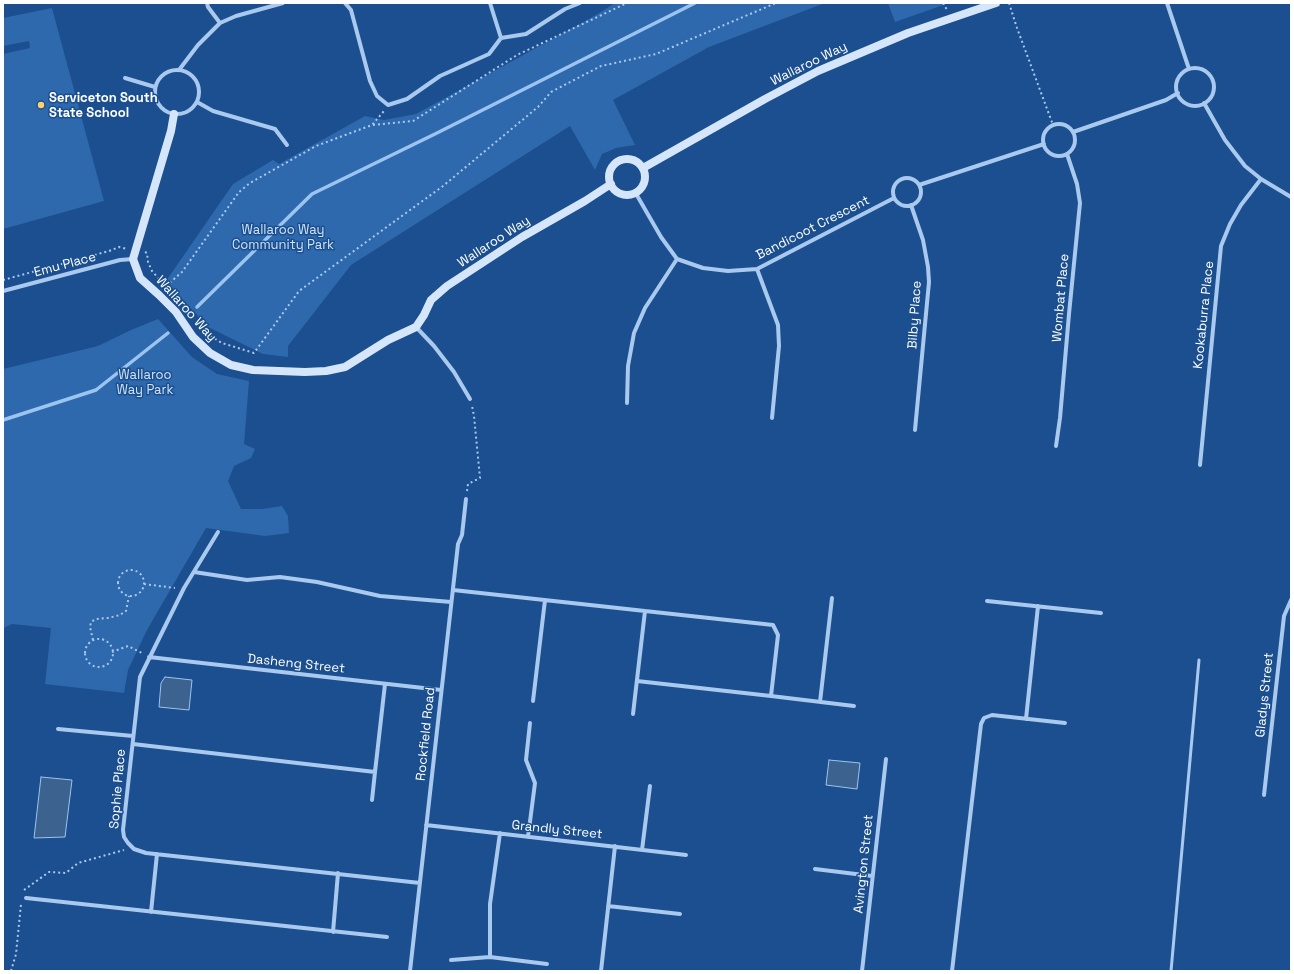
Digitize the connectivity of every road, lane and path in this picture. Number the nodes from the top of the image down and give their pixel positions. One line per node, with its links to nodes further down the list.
1 (207, 3): 11 (street)
2 (283, 3): 11 (street)
3 (345, 3): 20 (street)
4 (490, 3): 12 (street)
5 (580, 3): 12 (street)
6 (626, 3): 22 (path)
7 (776, 3): 44 (path)
8 (996, 3): 28 (street, Wallaroo Way)
9 (1010, 3): 23 (path)
10 (1167, 3): 13 (street)
11 (220, 23): 14 (street)
12 (501, 38): 20 (street)
13 (1189, 69): 17 (street); 19 (street)
14 (179, 70): 16 (street); 18 (street)
15 (125, 78): 16 (street)
16 (155, 87): 21 (street)
17 (1178, 93): 19 (street); 24 (street)
18 (197, 102): 21 (street); 26 (street)
19 (1204, 103): 29 (street)
20 (388, 105): 22 (path)
21 (174, 114): 36 (street)
22 (372, 125): 40 (path)
23 (1052, 125): 24 (street); 25 (street)
24 (1073, 132): 27 (street)
25 (1044, 144): 27 (street); 31 (street)
26 (287, 145)
27 (1067, 154): 50 (street, Wombat Place)
28 (643, 168): 30 (street); 32 (street)
29 (1261, 179): 34 (street); 51 (street, Kookaburra Place)
30 (611, 184): 32 (street); 45 (street, Wallaroo Way)
31 (919, 185): 33 (street); 35 (street)
32 (635, 192): 37 (street)
33 (894, 198): 35 (street); 38 (street, Bandicoot Crescent)
34 (1291, 198)
35 (911, 205): 49 (street, Bilby Place)
36 (134, 255): 39 (path); 40 (path); 41 (street, Emu Place); 43 (street, Wallaroo Way)
37 (677, 259): 38 (street, Bandicoot Crescent); 47 (street)
38 (757, 269): 48 (street)
39 (3, 280)
40 (166, 286): 42 (path); 43 (path)
41 (3, 291)
42 (170, 292)
43 (159, 295): 45 (street, Wallaroo Way)
44 (198, 326)
45 (416, 327): 46 (street)
46 (470, 399): 52 (path)
47 (627, 403)
48 (772, 418)
49 (915, 430)
50 (1056, 446)
51 (1200, 465)
52 (466, 499): 57 (street, Rockfield Road)
53 (218, 532): 54 (street, Sophie Place)
54 (194, 572): 56 (street, Sophie Place); 63 (street)
55 (144, 584): 56 (path); 58 (path); 58 (path)
56 (184, 588): 69 (street, Sophie Place)
57 (453, 590): 60 (street); 63 (street, Rockfield Road)
58 (129, 596): 67 (path)
59 (832, 598): 76 (street)
60 (545, 600): 65 (street); 75 (street)
61 (1291, 600): 88 (street, Gladys Street)
62 (987, 601): 64 (street)
63 (451, 602): 73 (street, Rockfield Road)
64 (1038, 606): 66 (street); 79 (street)
65 (645, 611): 71 (street); 74 (street)
66 (1101, 613)
67 (93, 640): 68 (path); 68 (path)
68 (112, 652): 69 (path)
69 (149, 657): 72 (street, Dasheng Street); 83 (street, Sophie Place)
70 (1200, 660): 114 (lane)
71 (637, 681): 74 (street); 78 (street)
72 (385, 684): 73 (street, Dasheng Street); 86 (street)
73 (441, 690): 90 (street, Rockfield Road)
74 (771, 696): 76 (street)
75 (532, 701)
76 (820, 702): 77 (street)
77 (854, 706)
78 (633, 714)
79 (1026, 719): 81 (street); 113 (street)
80 (530, 723): 92 (street)
81 (1066, 723)
82 (58, 729): 83 (street)
83 (133, 736): 84 (street, Sophie Place)
84 (133, 744): 86 (street); 95 (street, Sophie Place)
85 (886, 759): 99 (street, Avington Street)
86 (375, 772): 89 (street)
87 (650, 786): 94 (street)
88 (1264, 795)
89 (372, 800)
90 (426, 825): 91 (street, Grandly Street); 100 (street, Rockfield Road)
91 (500, 833): 92 (street, Grandly Street); 107 (street)
92 (528, 837): 93 (street, Grandly Street)
93 (615, 846): 94 (street, Grandly Street); 102 (street)
94 (642, 850): 96 (street, Grandly Street)
95 (157, 854): 98 (street, Sophie Place); 103 (street)
96 (686, 855)
97 (815, 869): 99 (street)
98 (338, 873): 100 (street, Sophie Place); 105 (street)
99 (872, 876): 112 (street, Avington Street)
100 (420, 883): 110 (street, Rockfield Road)
101 (26, 898): 103 (street)
102 (608, 906): 104 (street); 111 (street)
103 (150, 912): 105 (street)
104 (680, 914)
105 (333, 932): 106 (street)
106 (386, 937)
107 (490, 957): 108 (street); 109 (street)
108 (451, 960)
109 (547, 964)
110 (410, 971)
111 (601, 971)
112 (862, 971)
113 (952, 971)
114 (1171, 971)

